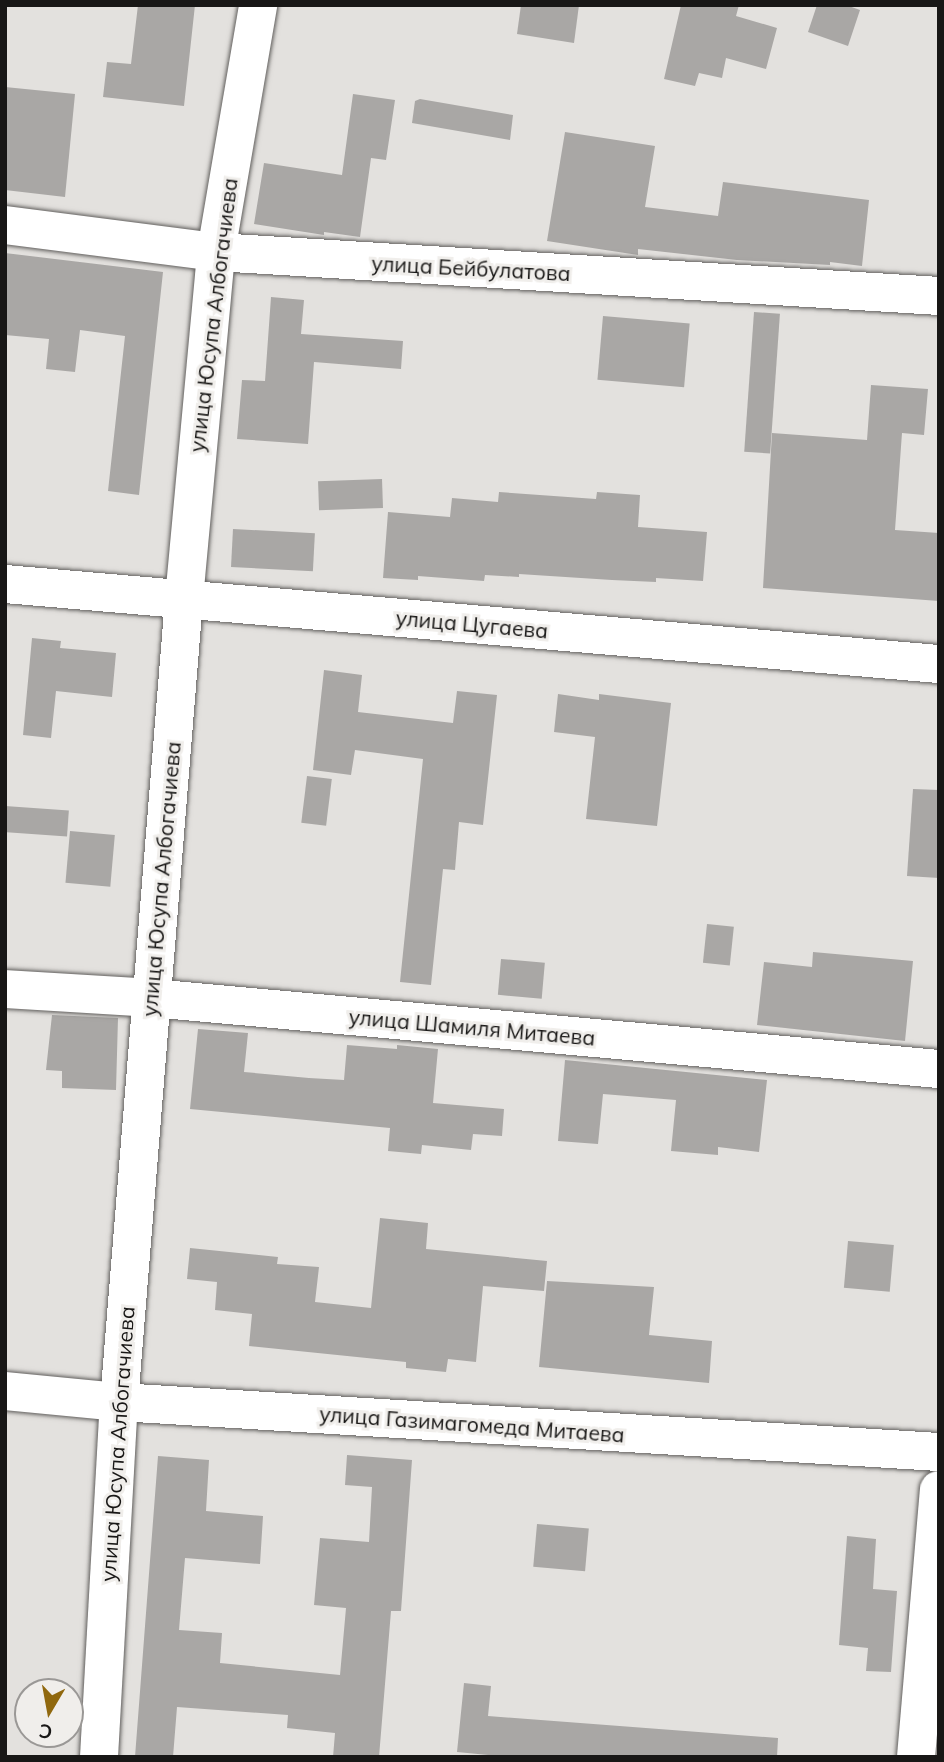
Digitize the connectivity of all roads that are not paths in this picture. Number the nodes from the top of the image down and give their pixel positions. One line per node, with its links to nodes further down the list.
1 (258, 5): 3 (street, улица Юсупа Албогачиева)
2 (5, 225): 3 (street, улица Бейбулатова)
3 (216, 252): 4 (street, улица Бейбулатова); 6 (street, улица Юсупа Албогачиева)
4 (939, 296)
5 (5, 584): 6 (street, улица Цугаева)
6 (184, 599): 7 (street, улица Цугаева); 9 (street, улица Юсупа Албогачиева)
7 (939, 664)
8 (5, 989): 9 (street, улица Шамиля Митаева)
9 (151, 998): 10 (street, улица Шамиля Митаева); 12 (street, улица Юсупа Албогачиева)
10 (939, 1069)
11 (5, 1391): 12 (street, улица Газимагомеда Митаева)
12 (119, 1402): 13 (street, улица Газимагомеда Митаева); 15 (street, улица Юсупа Албогачиева)
13 (939, 1452)
14 (939, 1489): 16 (street)
15 (99, 1757)
16 (916, 1757)

